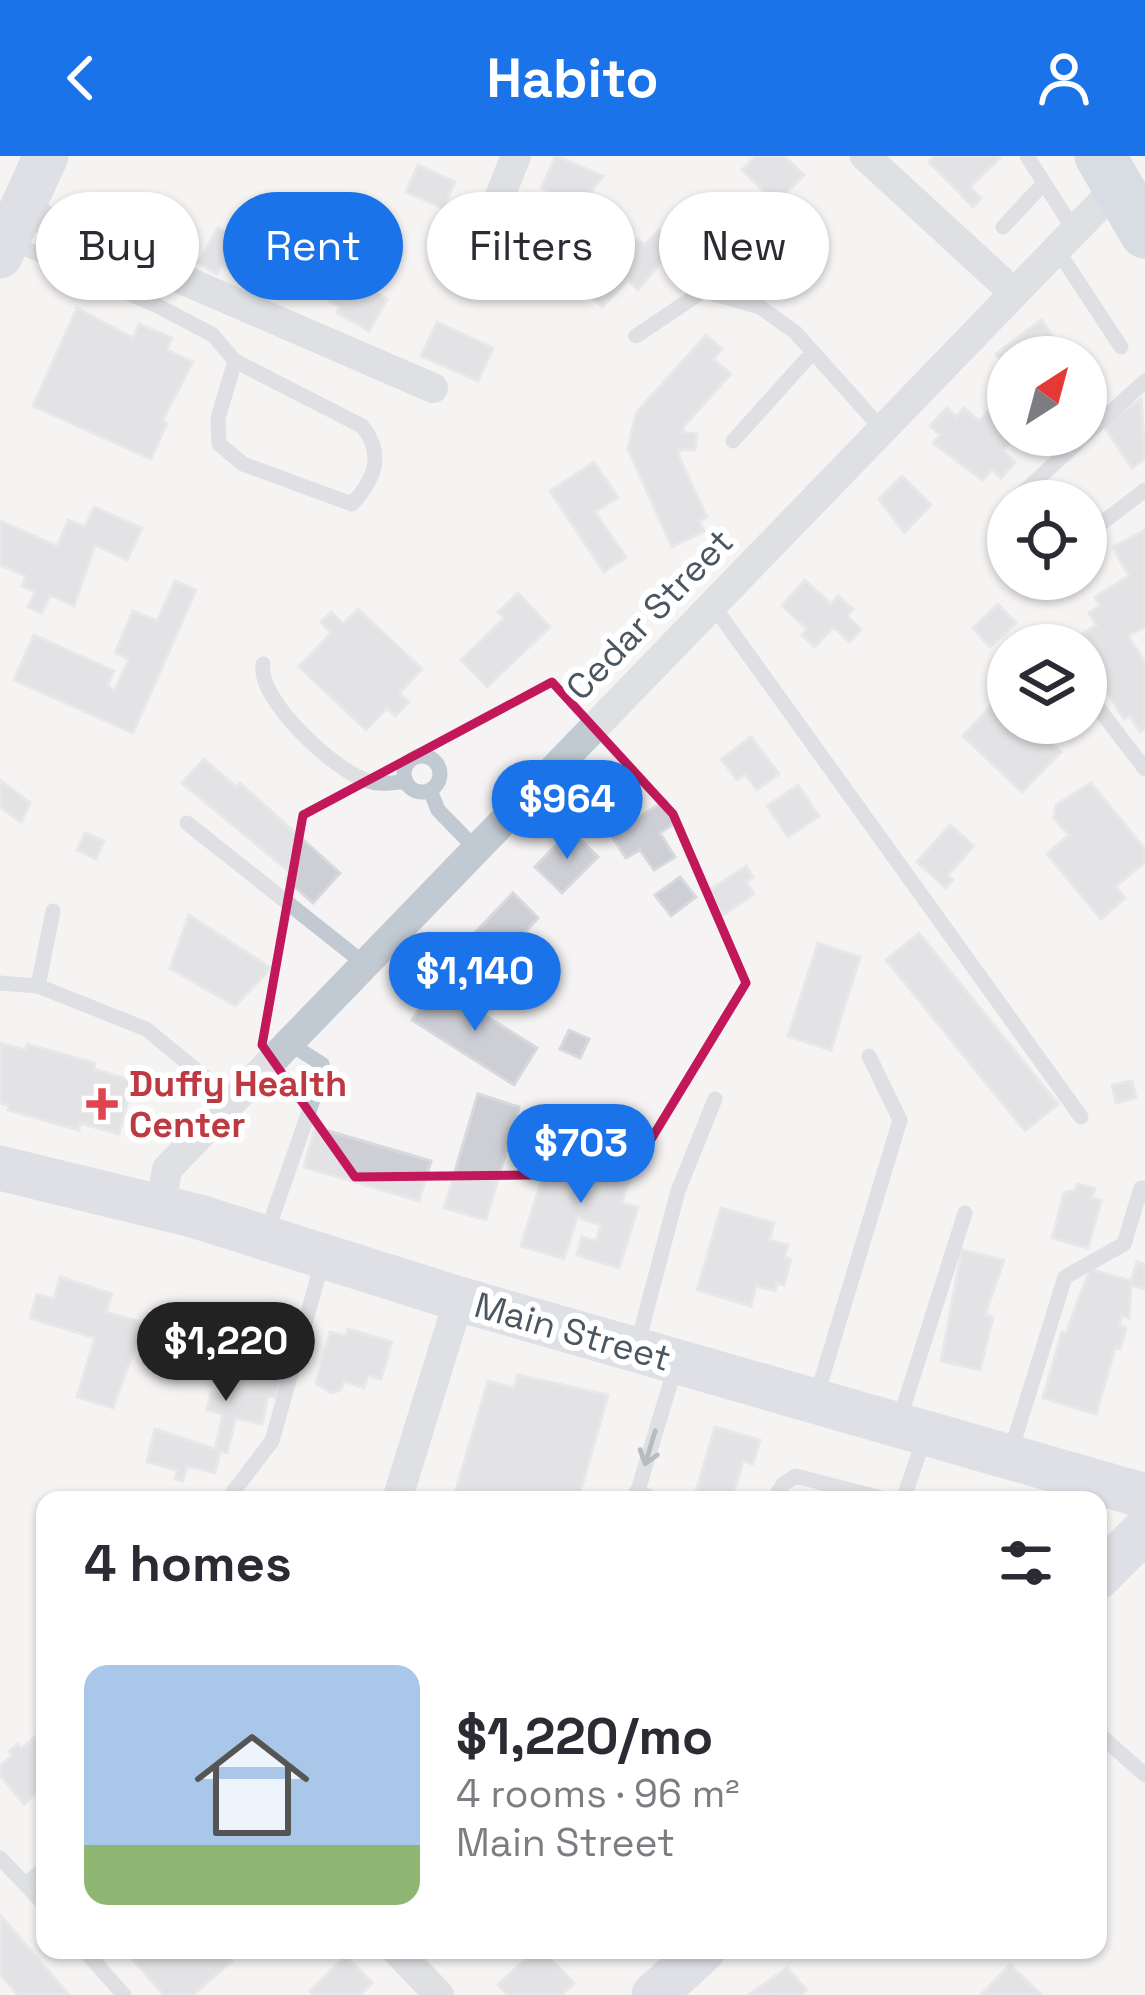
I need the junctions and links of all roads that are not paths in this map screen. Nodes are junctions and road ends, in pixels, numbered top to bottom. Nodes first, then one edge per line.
1 (46, 156) edge
2 (516, 156) edge
3 (1027, 156) edge
4 (878, 160) edge
5 (1110, 171) edge
6 (1044, 183) junction
7 (502, 192) edge
8 (1003, 227) dead end
9 (1145, 233) edge
10 (10, 236) edge
11 (1065, 239) junction
12 (1012, 291) junction
13 (636, 336) dead end
14 (1121, 347) dead end
15 (813, 352) junction
16 (236, 361) junction
17 (1145, 381) edge
18 (433, 388) dead end
19 (881, 428) junction
20 (733, 441) dead end
21 (1037, 480) edge
22 (1145, 490) edge
23 (1107, 519) edge
24 (712, 604) junction
25 (263, 664) dead end
26 (1107, 719) edge
27 (1145, 769) edge
28 (406, 781) junction
29 (430, 790) junction
30 (187, 823) dead end
31 (477, 850) junction
32 (53, 911) dead end
33 (366, 965) junction
34 (0, 983) edge
35 (38, 986) junction
36 (290, 1044) junction
37 (868, 1056) dead end
38 (716, 1099) dead end
39 (234, 1101) junction
40 (1081, 1117) dead end
41 (0, 1168) edge
42 (1141, 1188) dead end
43 (161, 1207) junction
44 (965, 1213) dead end
45 (265, 1238) junction
46 (324, 1256) junction
47 (458, 1299) junction
48 (660, 1369) junction
49 (815, 1400) junction
50 (912, 1429) junction
51 (1009, 1457) junction
52 (234, 1491) edge
53 (401, 1491) edge
54 (637, 1491) edge
55 (779, 1491) edge
56 (854, 1491) edge
57 (904, 1491) edge
58 (1145, 1496) edge
59 (1145, 1530) edge
60 (1107, 1568) edge
61 (1107, 1741) edge
62 (1145, 1775) edge
63 (0, 1858) edge
64 (36, 1876) edge
65 (26, 1884) junction
66 (36, 1895) edge
67 (92, 1959) edge
68 (404, 1959) edge
69 (693, 1959) edge
70 (124, 1995) edge
71 (438, 1995) edge
72 (654, 1995) edge

1 - 10 main road
2 - 7 street
3 - 6 lane
4 - 12 street
5 - 9 main road
5 - 11 street, Cedar Street
6 - 8 lane
6 - 11 lane
10 - 16 lane
10 - 18 street
11 - 12 street, Cedar Street
11 - 14 lane
12 - 19 street, Cedar Street
13 - 15 lane
15 - 19 lane
15 - 20 lane
16 - 16 lane
17 - 21 lane
19 - 24 street, Cedar Street
22 - 23 lane
24 - 31 street, Cedar Street
24 - 40 lane
25 - 28 lane
26 - 27 lane
28 - 29 lane
28 - 29 lane
29 - 31 lane
30 - 33 lane
31 - 33 street, Cedar Street
32 - 35 lane
33 - 36 street, Cedar Street
34 - 35 lane
35 - 39 lane
36 - 39 street, Cedar Street
36 - 45 lane
37 - 49 lane
38 - 48 lane
39 - 43 street, Cedar Street
41 - 43 main road, Main Street
42 - 51 lane
43 - 45 main road, Main Street
44 - 50 lane
45 - 46 main road, Main Street
46 - 47 main road, Main Street
46 - 52 lane
47 - 48 main road, Main Street
47 - 53 street
48 - 49 main road, Main Street
48 -> 54 lane
49 - 50 main road, Main Street
50 - 51 main road, Main Street
50 - 57 lane
51 - 58 main road, Main Street
55 - 56 lane
59 - 60 main road
61 - 62 lane
63 - 65 lane
64 - 65 lane
65 - 66 lane
67 - 70 lane
68 - 71 street
69 - 72 main road

